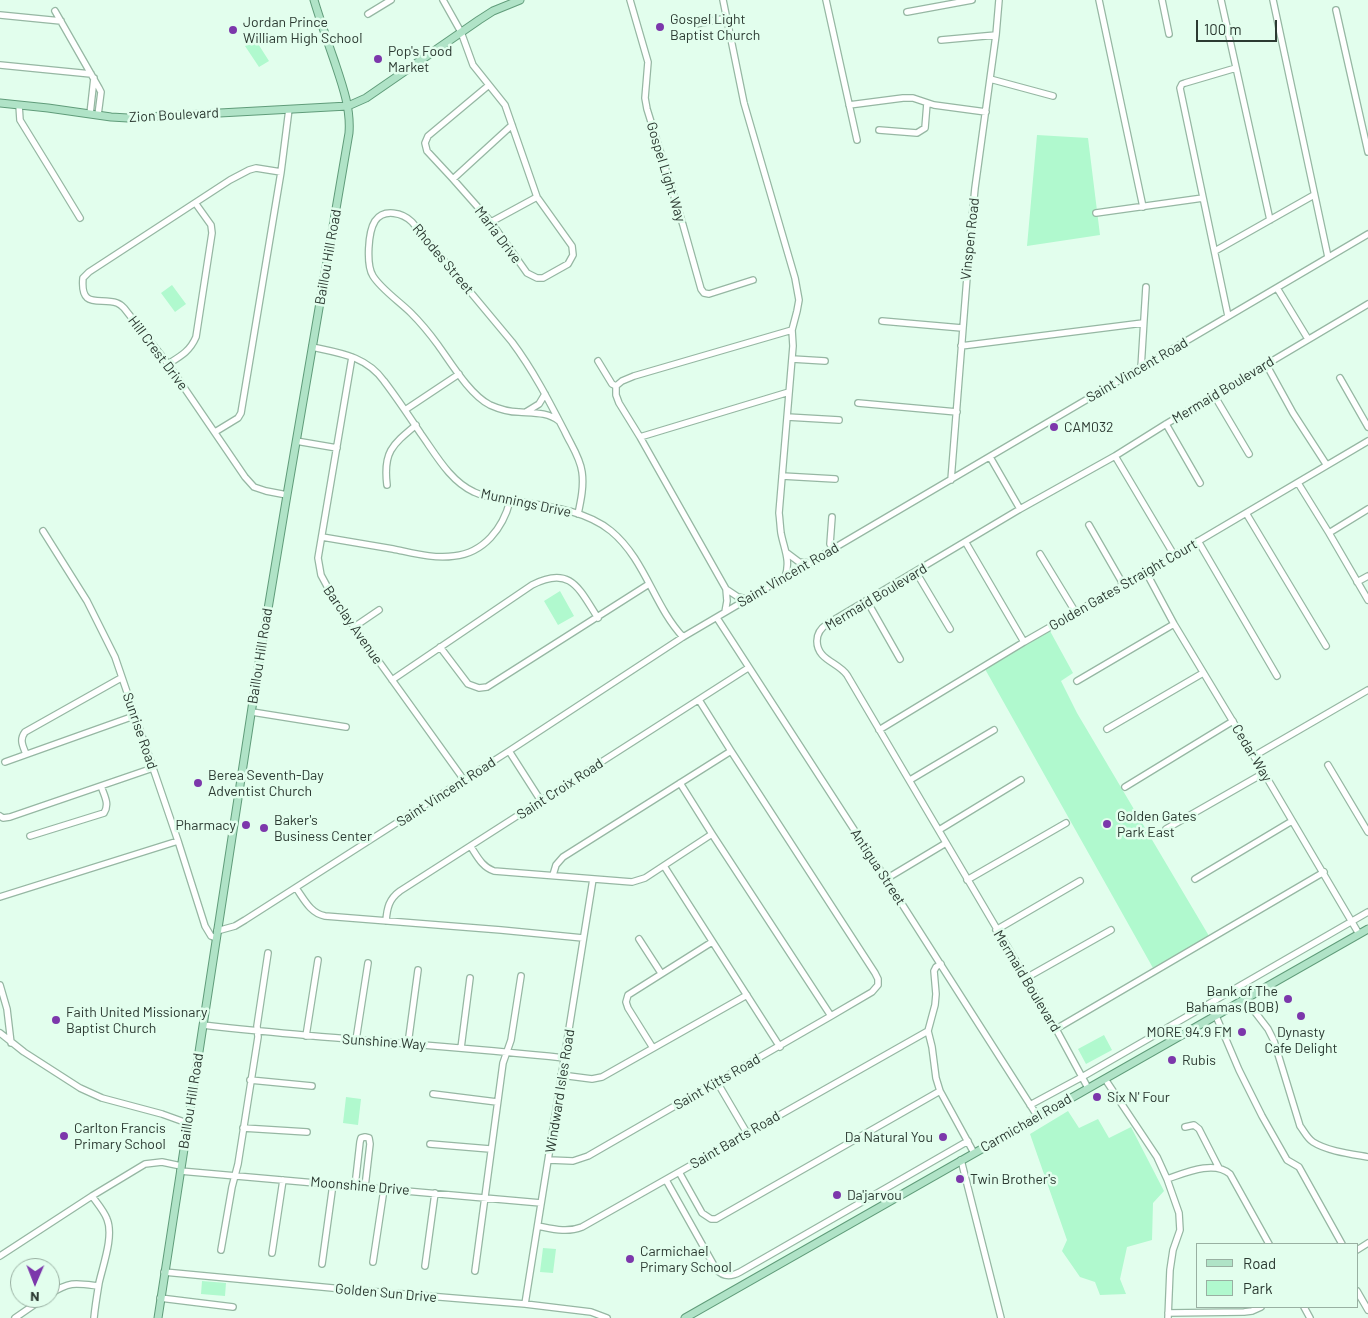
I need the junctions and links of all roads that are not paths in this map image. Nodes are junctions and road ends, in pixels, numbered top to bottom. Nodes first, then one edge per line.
1 (314, 0) edge
2 (391, 0) edge
3 (443, 0) edge
4 (520, 0) edge
5 (630, 0) edge
6 (723, 0) edge
7 (826, 0) edge
8 (972, 0) edge
9 (998, 0) edge
10 (1099, 0) edge
11 (1162, 0) edge
12 (1221, 0) edge
13 (1273, 0) edge
14 (936, 3) edge
15 (1336, 10) dead end
16 (55, 11) dead end
17 (907, 12) dead end
18 (368, 14) dead end
19 (0, 15) edge
20 (727, 18) junction
21 (61, 22) junction
22 (696, 24) dead end
23 (461, 32) junction
24 (996, 34) junction
25 (1169, 34) dead end
26 (941, 40) dead end
27 (0, 66) edge
28 (1236, 68) junction
29 (93, 76) junction
30 (990, 79) junction
31 (489, 85) junction
32 (1053, 96) dead end
33 (0, 103) edge
34 (927, 103) junction
35 (19, 105) junction
36 (850, 105) junction
37 (348, 106) junction
38 (289, 109) junction
39 (986, 112) junction
40 (90, 114) junction
41 (98, 115) junction
42 (512, 125) junction
43 (879, 130) dead end
44 (857, 140) dead end
45 (1368, 152) edge
46 (280, 172) junction
47 (453, 179) junction
48 (1314, 195) junction
49 (537, 197) junction
50 (1203, 198) junction
51 (196, 204) junction
52 (1143, 207) junction
53 (1096, 212) dead end
54 (80, 218) dead end
55 (1270, 220) junction
56 (491, 222) junction
57 (1368, 234) edge
58 (1214, 251) junction
59 (1328, 257) junction
60 (753, 280) dead end
61 (1146, 287) dead end
62 (1277, 288) junction
63 (1368, 304) edge
64 (1228, 316) junction
65 (882, 321) dead end
66 (1143, 323) junction
67 (962, 328) junction
68 (792, 330) junction
69 (1308, 339) junction
70 (961, 346) junction
71 (312, 347) junction
72 (352, 357) junction
73 (792, 359) junction
74 (598, 361) dead end
75 (825, 361) dead end
76 (168, 364) junction
77 (1266, 364) junction
78 (1141, 368) junction
79 (459, 374) junction
80 (1340, 378) dead end
81 (616, 386) junction
82 (788, 392) junction
83 (545, 394) junction
84 (1214, 395) junction
85 (858, 403) dead end
86 (405, 410) junction
87 (526, 412) junction
88 (957, 412) junction
89 (786, 416) junction
90 (839, 420) dead end
91 (559, 421) junction
92 (1166, 424) junction
93 (416, 425) junction
94 (1368, 427) edge
95 (215, 432) junction
96 (640, 437) junction
97 (1368, 440) edge
98 (296, 441) junction
99 (337, 448) junction
100 (1249, 454) dead end
101 (1115, 456) junction
102 (990, 457) junction
103 (1326, 464) junction
104 (782, 476) junction
105 (835, 479) dead end
106 (951, 480) junction
107 (1200, 483) dead end
108 (1298, 483) junction
109 (386, 485) dead end
110 (287, 495) junction
111 (510, 501) junction
112 (1020, 509) junction
113 (1368, 509) edge
114 (1246, 513) junction
115 (578, 514) junction
116 (832, 517) dead end
117 (1089, 525) dead end
118 (43, 531) dead end
119 (1329, 532) junction
120 (322, 537) junction
121 (1198, 541) junction
122 (966, 543) junction
123 (833, 549) junction
124 (787, 553) junction
125 (1040, 554) dead end
126 (1174, 555) junction
127 (809, 563) junction
128 (916, 572) junction
129 (1146, 572) junction
130 (1368, 576) edge
131 (785, 577) junction
132 (1357, 582) junction
133 (649, 584) junction
134 (1123, 584) junction
135 (726, 589) junction
136 (747, 599) junction
137 (1368, 600) edge
138 (867, 601) junction
139 (379, 610) dead end
140 (725, 612) junction
141 (1076, 612) junction
142 (598, 618) junction
143 (717, 618) junction
144 (1174, 624) junction
145 (354, 627) junction
146 (950, 629) dead end
147 (683, 637) junction
148 (1024, 642) junction
149 (1326, 646) dead end
150 (440, 647) junction
151 (900, 659) dead end
152 (748, 668) junction
153 (1203, 673) junction
154 (1277, 676) dead end
155 (122, 678) junction
156 (392, 680) junction
157 (1077, 681) dead end
158 (1368, 690) edge
159 (699, 700) junction
160 (252, 712) junction
161 (134, 716) junction
162 (1233, 721) junction
163 (346, 727) dead end
164 (1107, 729) dead end
165 (879, 730) junction
166 (994, 730) dead end
167 (731, 751) junction
168 (509, 752) junction
169 (26, 754) junction
170 (1254, 756) junction
171 (5, 762) dead end
172 (1328, 765) dead end
173 (153, 768) junction
174 (1264, 773) junction
175 (464, 780) junction
176 (910, 780) junction
177 (1021, 780) dead end
178 (680, 783) junction
179 (101, 786) junction
180 (1125, 787) dead end
181 (541, 801) junction
182 (0, 816) edge
183 (1292, 821) junction
184 (1066, 823) dead end
185 (1166, 829) dead end
186 (939, 830) junction
187 (1368, 832) edge
188 (712, 834) junction
189 (30, 836) dead end
190 (178, 841) junction
191 (946, 843) junction
192 (471, 847) junction
193 (664, 866) junction
194 (1324, 872) junction
195 (553, 876) junction
196 (593, 879) junction
197 (886, 879) junction
198 (1195, 879) dead end
199 (967, 880) junction
200 (1080, 881) dead end
201 (296, 888) junction
202 (0, 897) edge
203 (1368, 912) edge
204 (386, 921) junction
205 (1352, 922) junction
206 (1368, 929) edge
207 (996, 930) junction
208 (1111, 930) dead end
209 (1359, 934) junction
210 (217, 935) junction
211 (583, 938) junction
212 (639, 939) dead end
213 (712, 942) junction
214 (268, 953) dead end
215 (318, 960) dead end
216 (368, 963) dead end
217 (940, 964) junction
218 (418, 970) dead end
219 (661, 973) junction
220 (521, 976) dead end
221 (470, 978) dead end
222 (1026, 978) junction
223 (0, 985) edge
224 (747, 995) junction
225 (1245, 999) junction
226 (831, 1016) junction
227 (1216, 1016) junction
228 (203, 1025) junction
229 (1056, 1029) junction
230 (258, 1031) junction
231 (928, 1031) junction
232 (0, 1033) edge
233 (306, 1036) junction
234 (356, 1040) junction
235 (11, 1043) junction
236 (408, 1044) junction
237 (780, 1047) junction
238 (461, 1048) junction
239 (653, 1048) junction
240 (507, 1052) junction
241 (564, 1058) junction
242 (562, 1075) junction
243 (1082, 1077) junction
244 (1106, 1079) junction
245 (250, 1080) junction
246 (717, 1082) junction
247 (312, 1086) dead end
248 (1088, 1088) junction
249 (940, 1091) junction
250 (433, 1094) dead end
251 (497, 1102) junction
252 (1030, 1105) junction
253 (1038, 1117) junction
254 (188, 1123) junction
255 (1186, 1127) dead end
256 (243, 1128) junction
257 (307, 1132) dead end
258 (747, 1133) junction
259 (968, 1141) junction
260 (430, 1144) dead end
261 (490, 1148) junction
262 (974, 1153) junction
263 (1368, 1157) edge
264 (549, 1160) junction
265 (961, 1160) junction
266 (180, 1168) junction
267 (1219, 1168) junction
268 (679, 1172) junction
269 (235, 1176) junction
270 (1167, 1179) junction
271 (284, 1180) junction
272 (666, 1180) junction
273 (333, 1184) junction
274 (355, 1186) junction
275 (365, 1187) junction
276 (384, 1189) junction
277 (435, 1193) junction
278 (92, 1196) junction
279 (485, 1197) junction
280 (541, 1203) junction
281 (538, 1226) junction
282 (1268, 1243) edge
283 (1341, 1243) edge
284 (221, 1250) dead end
285 (272, 1253) dead end
286 (0, 1256) edge
287 (373, 1262) dead end
288 (322, 1264) dead end
289 (425, 1266) dead end
290 (475, 1271) dead end
291 (164, 1272) junction
292 (740, 1272) junction
293 (746, 1284) junction
294 (98, 1286) junction
295 (60, 1288) edge
296 (1358, 1293) edge
297 (160, 1298) junction
298 (525, 1304) junction
299 (233, 1307) dead end
300 (29, 1308) edge
301 (1259, 1308) edge
302 (1368, 1310) edge
303 (1168, 1315) edge
304 (14, 1318) edge
305 (94, 1318) edge
306 (158, 1318) edge
307 (607, 1318) edge
308 (685, 1318) edge
309 (1001, 1318) edge

1 - 37 main road, Baillou Hill Road
2 - 18 street
3 - 23 street, Maria Drive
4 - 23 main road
5 - 60 street, Gospel Light Way
6 - 20 street
7 - 36 street
8 - 14 street
9 - 24 street, Vinspen Road
10 - 52 street
11 - 25 street
12 - 28 street
13 - 48 street
14 - 17 street
15 - 45 street
16 - 21 street
19 - 21 street
20 - 22 street
20 - 68 street
21 - 29 street
23 - 31 street, Maria Drive
23 - 37 main road
24 - 26 street
24 - 30 street, Vinspen Road
27 - 29 street
28 - 50 street
28 - 55 street
29 - 40 street
29 - 41 street
30 - 32 street
30 - 39 street, Vinspen Road
31 - 42 street, Maria Drive
31 - 47 street, Maria Drive
33 - 35 main road, Zion Boulevard
34 - 36 street
34 - 39 street
34 - 43 street
35 - 40 main road, Zion Boulevard
35 - 54 street
36 - 44 street
37 - 38 main road, Zion Boulevard
37 - 71 main road, Baillou Hill Road
38 - 41 main road, Zion Boulevard
38 - 46 street
39 - 67 street, Vinspen Road
40 - 41 main road, Zion Boulevard
42 - 47 street
42 - 49 street, Maria Drive
46 - 51 street, Hill Crest Drive
46 - 95 street
47 - 56 street, Maria Drive
48 - 55 street
48 - 59 street
49 - 56 street
49 - 56 street, Maria Drive
50 - 52 street
50 - 58 street
51 - 76 street
51 - 76 street, Hill Crest Drive
52 - 53 street
55 - 58 street
57 - 59 street, Saint Vincent Road
58 - 64 street
59 - 62 street, Saint Vincent Road
61 - 66 street
62 - 64 street, Saint Vincent Road
62 - 69 street
63 - 69 street, Mermaid Boulevard
64 - 78 street, Saint Vincent Road
65 - 67 street
66 - 70 street
66 - 78 street
67 - 70 street, Vinspen Road
68 - 73 street
68 - 81 street
69 - 77 street, Mermaid Boulevard
70 - 88 street, Vinspen Road
71 - 72 street, Munnings Drive
71 - 98 main road, Baillou Hill Road
72 - 86 street, Munnings Drive
72 - 99 street, Barclay Avenue
73 - 75 street
73 - 82 street
74 - 81 street
76 - 95 street, Hill Crest Drive
77 - 84 street, Mermaid Boulevard
77 - 103 street
78 - 102 street, Saint Vincent Road
79 - 83 street, Rhodes Street
79 - 86 street
79 - 87 street, Rhodes Street
80 - 94 street
81 - 96 street
82 - 89 street
82 - 96 street
83 - 87 street
83 - 91 street, Rhodes Street
84 - 92 street, Mermaid Boulevard
84 - 100 street
85 - 88 street
86 - 93 street, Munnings Drive
87 - 91 street, Rhodes Street
88 - 106 street, Vinspen Road
89 - 90 street
89 - 104 street
91 - 115 street, Rhodes Street
92 - 101 street, Mermaid Boulevard
92 - 107 street
93 - 109 street
93 - 111 street, Munnings Drive
95 - 110 street, Hill Crest Drive
96 - 135 street
97 - 103 street, Golden Gates Straight Court
98 - 99 street
98 - 110 main road, Baillou Hill Road
99 - 120 street, Barclay Avenue
101 - 112 street, Mermaid Boulevard
101 - 126 street
102 - 106 street, Saint Vincent Road
102 - 112 street
103 - 108 street, Golden Gates Straight Court
104 - 105 street
104 - 124 street
106 - 123 street, Saint Vincent Road
108 - 114 street, Golden Gates Straight Court
108 - 119 street
110 - 160 main road, Baillou Hill Road
111 - 115 street, Munnings Drive
111 - 120 street
112 - 122 street, Mermaid Boulevard
113 - 119 street
114 - 121 street, Golden Gates Straight Court
114 - 149 street
115 - 133 street, Munnings Drive
116 - 123 street
117 - 134 street
118 - 155 street, Sunrise Road
119 - 132 street
120 - 145 street, Barclay Avenue
121 - 126 street, Golden Gates Straight Court
121 - 154 street
122 - 128 street, Mermaid Boulevard
122 - 148 street
123 - 127 street, Saint Vincent Road
124 - 127 street
124 - 131 street
125 - 141 street
126 - 129 street, Golden Gates Straight Court
127 - 131 street, Saint Vincent Road
128 - 138 street, Mermaid Boulevard
128 - 146 street
129 - 134 street, Golden Gates Straight Court
129 - 144 street, Cedar Way
130 - 132 street
131 - 136 street, Saint Vincent Road
132 - 137 street
133 - 142 street
133 - 147 street, Munnings Drive
134 - 141 street, Golden Gates Straight Court
135 - 136 street
135 - 140 street
136 - 140 street, Saint Vincent Road
138 - 151 street
138 - 165 street, Mermaid Boulevard
139 - 145 street
140 - 143 street, Saint Vincent Road
141 - 148 street, Golden Gates Straight Court
142 - 150 street
142 - 150 street
143 - 147 street, Saint Vincent Road
143 - 152 street, Antigua Street
144 - 153 street, Cedar Way
144 - 157 street
145 - 156 street, Barclay Avenue
147 - 168 street, Saint Vincent Road
148 - 165 street, Golden Gates Straight Court
150 - 156 street
152 - 159 street, Saint Croix Road
152 - 197 street, Antigua Street
153 - 162 street, Cedar Way
153 - 164 street
155 - 161 street, Sunrise Road
155 - 169 street
156 - 175 street, Barclay Avenue
158 - 170 street
159 - 167 street
159 - 181 street, Saint Croix Road
160 - 163 street
160 - 210 main road, Baillou Hill Road
161 - 169 street
161 - 173 street, Sunrise Road
162 - 170 street, Cedar Way
162 - 180 street
165 - 176 street, Mermaid Boulevard
166 - 176 street
167 - 178 street
167 - 226 street, Saint Kitts Road
168 - 175 street, Saint Vincent Road
168 - 181 street
169 - 171 street
170 - 174 street, Cedar Way
172 - 187 street
173 - 179 street
173 - 190 street, Sunrise Road
174 - 183 street, Cedar Way
174 - 185 street
175 - 201 street, Saint Vincent Road
176 - 186 street, Mermaid Boulevard
177 - 186 street
178 - 188 street
178 - 195 street
179 - 182 street
179 - 189 street
181 - 192 street, Saint Croix Road
183 - 194 street, Cedar Way
183 - 198 street
184 - 199 street
186 - 191 street, Mermaid Boulevard
188 - 193 street
188 - 226 street
190 - 202 street
190 - 210 street, Sunrise Road
191 - 197 street
191 - 199 street, Mermaid Boulevard
192 - 195 street
192 - 204 street, Saint Croix Road
193 - 196 street
193 - 213 street
194 - 205 street, Cedar Way
194 - 229 street
195 - 196 street
196 - 211 street, Windward Isles Road
197 - 217 street, Antigua Street
199 - 207 street, Mermaid Boulevard
200 - 207 street
201 - 204 street
201 - 210 street, Saint Vincent Road
203 - 205 street
204 - 211 street
205 - 209 street, Cedar Way
205 - 243 street
206 - 209 main road, Carmichael Road
207 - 222 street, Mermaid Boulevard
208 - 222 street
209 - 225 main road, Carmichael Road
210 - 228 main road, Baillou Hill Road
211 - 241 street, Windward Isles Road
212 - 219 street
213 - 219 street
213 - 224 street
214 - 230 street
215 - 233 street
216 - 234 street
217 - 231 street
217 - 252 street, Antigua Street
218 - 236 street
219 - 239 street
220 - 240 street
221 - 238 street
222 - 229 street, Mermaid Boulevard
223 - 235 street
224 - 237 street
224 - 239 street
225 - 227 main road, Carmichael Road
225 - 263 street
226 - 237 street, Saint Kitts Road
227 - 244 main road, Carmichael Road
227 - 283 street
228 - 230 street, Sunshine Way
228 - 254 main road, Baillou Hill Road
229 - 243 street, Mermaid Boulevard
230 - 233 street, Sunshine Way
230 - 245 street
231 - 249 street
231 - 258 street, Saint Barts Road
232 - 235 street
233 - 234 street, Sunshine Way
234 - 236 street, Sunshine Way
235 - 254 street
236 - 238 street, Sunshine Way
237 - 246 street, Saint Kitts Road
238 - 240 street, Sunshine Way
239 - 242 street
240 - 241 street, Sunshine Way
240 - 251 street
241 - 242 street, Windward Isles Road
242 - 264 street, Windward Isles Road
243 - 248 street, Mermaid Boulevard
243 - 252 street
244 - 248 main road, Carmichael Road
244 - 270 street
245 - 247 street
245 - 256 street
246 - 258 street
246 - 264 street, Saint Kitts Road
248 - 253 main road, Carmichael Road
249 - 259 street
249 - 268 street
250 - 251 street
251 - 261 street
252 - 253 street, Antigua Street
253 - 262 main road, Carmichael Road
254 - 266 main road, Baillou Hill Road
255 - 267 street
256 - 257 street
256 - 269 street
258 - 268 street, Saint Barts Road
259 - 262 street
259 - 292 street
260 - 261 street
261 - 279 street
262 - 265 main road, Carmichael Road
264 - 280 street, Windward Isles Road
265 - 293 main road, Carmichael Road
265 - 309 street
266 - 269 street, Moonshine Drive
266 - 278 street, Moonshine Drive
266 - 291 main road, Baillou Hill Road
267 - 270 street
267 - 282 street
268 - 272 street, Saint Barts Road
269 - 271 street, Moonshine Drive
269 - 284 street
270 - 303 street
271 - 273 street, Moonshine Drive
271 - 285 street
272 - 281 street, Saint Barts Road
272 - 292 street
273 - 274 street, Moonshine Drive
273 - 288 street
274 - 275 street, Moonshine Drive
274 - 275 street
275 - 276 street, Moonshine Drive
276 - 277 street, Moonshine Drive
276 - 287 street
277 - 279 street, Moonshine Drive
277 - 289 street
278 - 286 street, Moonshine Drive
278 - 294 street
279 - 280 street, Moonshine Drive
279 - 290 street
280 - 281 street, Windward Isles Road
281 - 298 street, Windward Isles Road
291 - 297 main road, Baillou Hill Road
291 - 298 street, Golden Sun Drive
292 - 293 street
293 - 308 main road, Carmichael Road
294 - 295 street
294 - 305 street
296 - 302 street
297 - 299 street
297 - 306 main road, Baillou Hill Road
298 - 307 street, Golden Sun Drive
300 - 304 street
301 - 303 street

